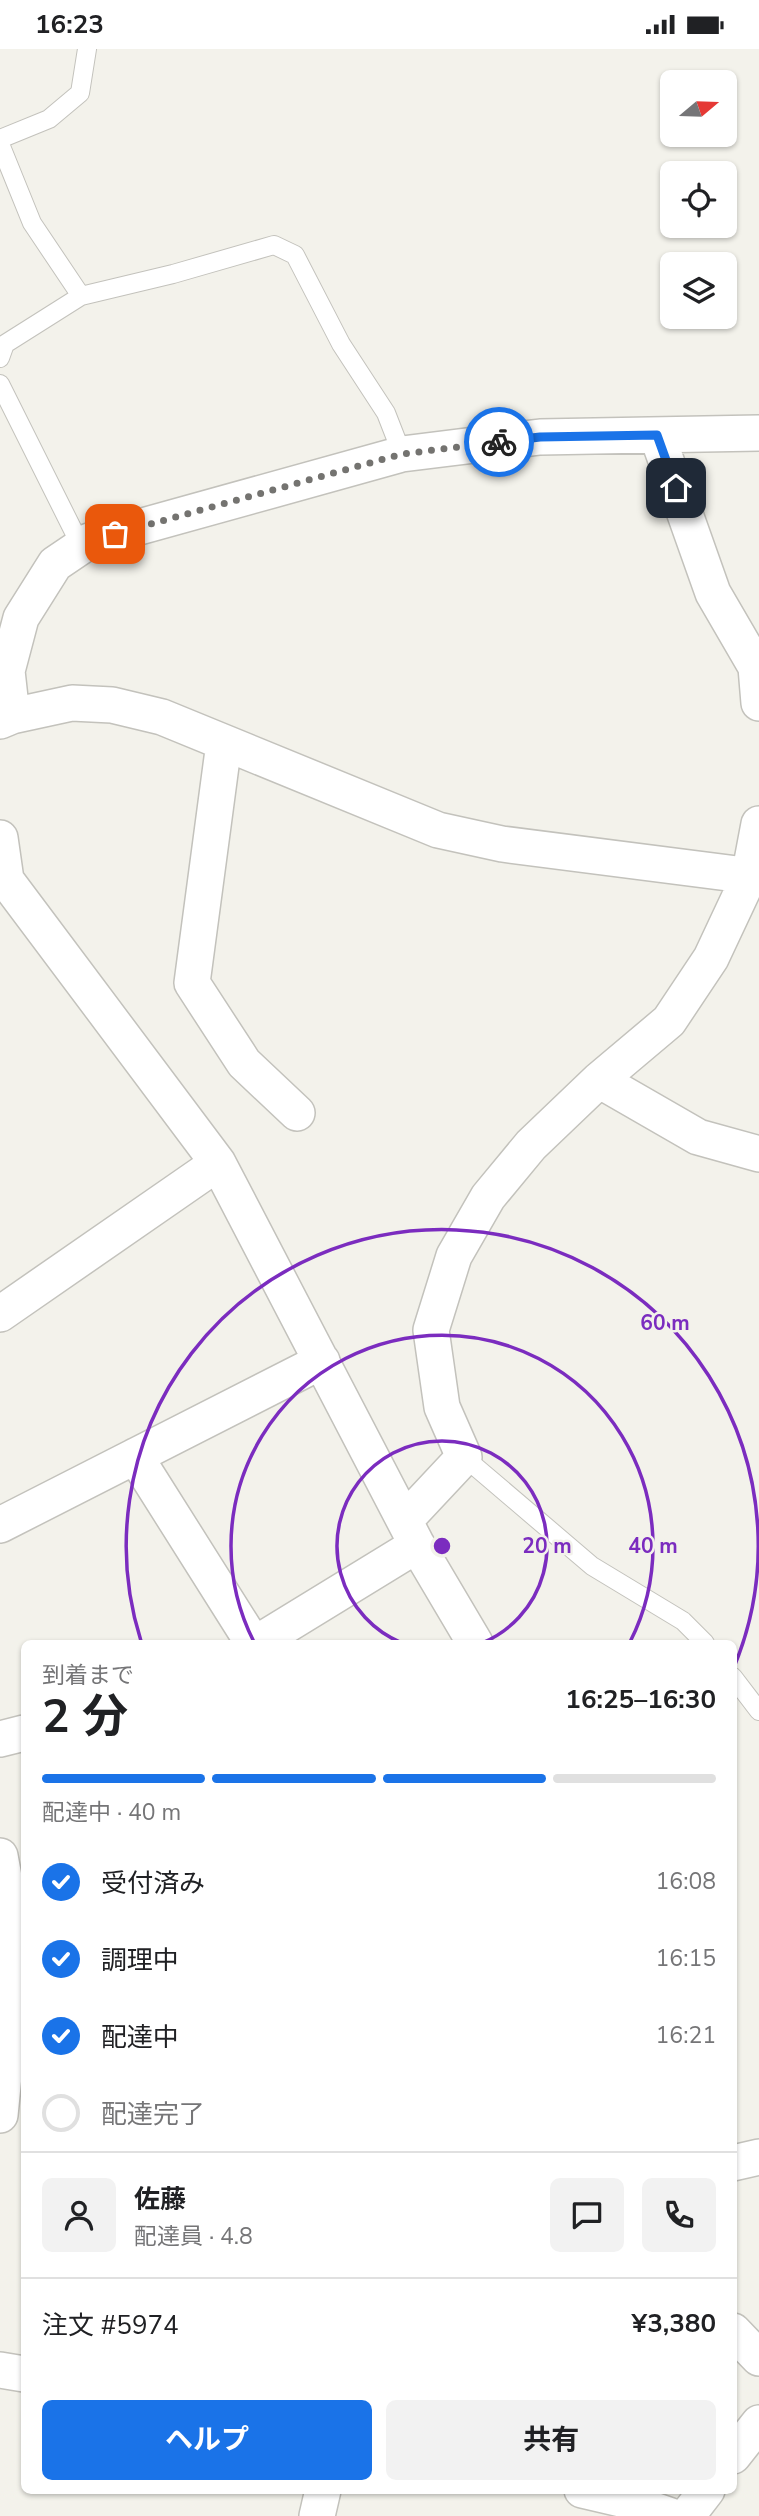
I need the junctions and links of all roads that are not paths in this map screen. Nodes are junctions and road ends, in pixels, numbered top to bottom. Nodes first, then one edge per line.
1 (87, 49) edge
2 (0, 139) edge
3 (0, 144) edge
4 (81, 296) junction
5 (0, 358) edge
6 (0, 384) edge
7 (759, 433) edge
8 (657, 435) junction
9 (402, 454) junction
10 (81, 547) junction
11 (758, 666) edge
12 (759, 702) edge
13 (6, 718) edge
14 (225, 743) junction
15 (759, 824) edge
16 (0, 838) edge
17 (754, 877) edge
18 (599, 1080) junction
19 (297, 1113) dead end
20 (759, 1154) edge
21 (218, 1163) junction
22 (0, 1314) edge
23 (322, 1361) junction
24 (135, 1456) junction
25 (464, 1457) junction
26 (0, 1525) edge
27 (411, 1532) junction
28 (253, 1640) edge
29 (259, 1640) edge
30 (473, 1640) edge
31 (702, 1640) edge
32 (737, 1682) edge
33 (759, 1711) edge
34 (21, 1734) edge
35 (0, 1739) edge
36 (0, 1856) edge
37 (16, 1898) edge
38 (0, 2115) edge
39 (759, 2157) edge
40 (737, 2162) edge
41 (737, 2335) edge
42 (759, 2358) edge
43 (0, 2370) edge
44 (21, 2374) edge
45 (759, 2423) edge
46 (737, 2451) edge
47 (322, 2494) edge
48 (596, 2494) edge
49 (704, 2494) edge
50 (625, 2502) edge
51 (317, 2516) edge
52 (671, 2516) edge
53 (687, 2516) edge

1 - 2 lane
3 - 4 lane
4 - 5 lane
4 - 9 lane
6 - 10 lane
7 - 8 street
8 - 9 street
8 - 11 street
9 - 10 street
10 - 13 street
11 - 12 street
13 - 14 street
14 - 17 street
14 - 19 street
15 - 17 street
16 - 21 street
17 - 18 street
18 - 20 street
18 - 25 street
21 - 22 street
21 - 23 street
23 - 24 street
23 - 27 street
24 - 26 street
24 - 28 street
25 - 27 street
25 - 31 lane
27 - 29 street
27 - 30 street
32 - 33 lane
34 - 35 street
36 - 37 street
37 - 38 street
39 - 40 street
41 - 42 street
43 - 44 street
45 - 46 street
47 - 51 street
48 - 50 street
49 - 53 street
50 - 52 street

